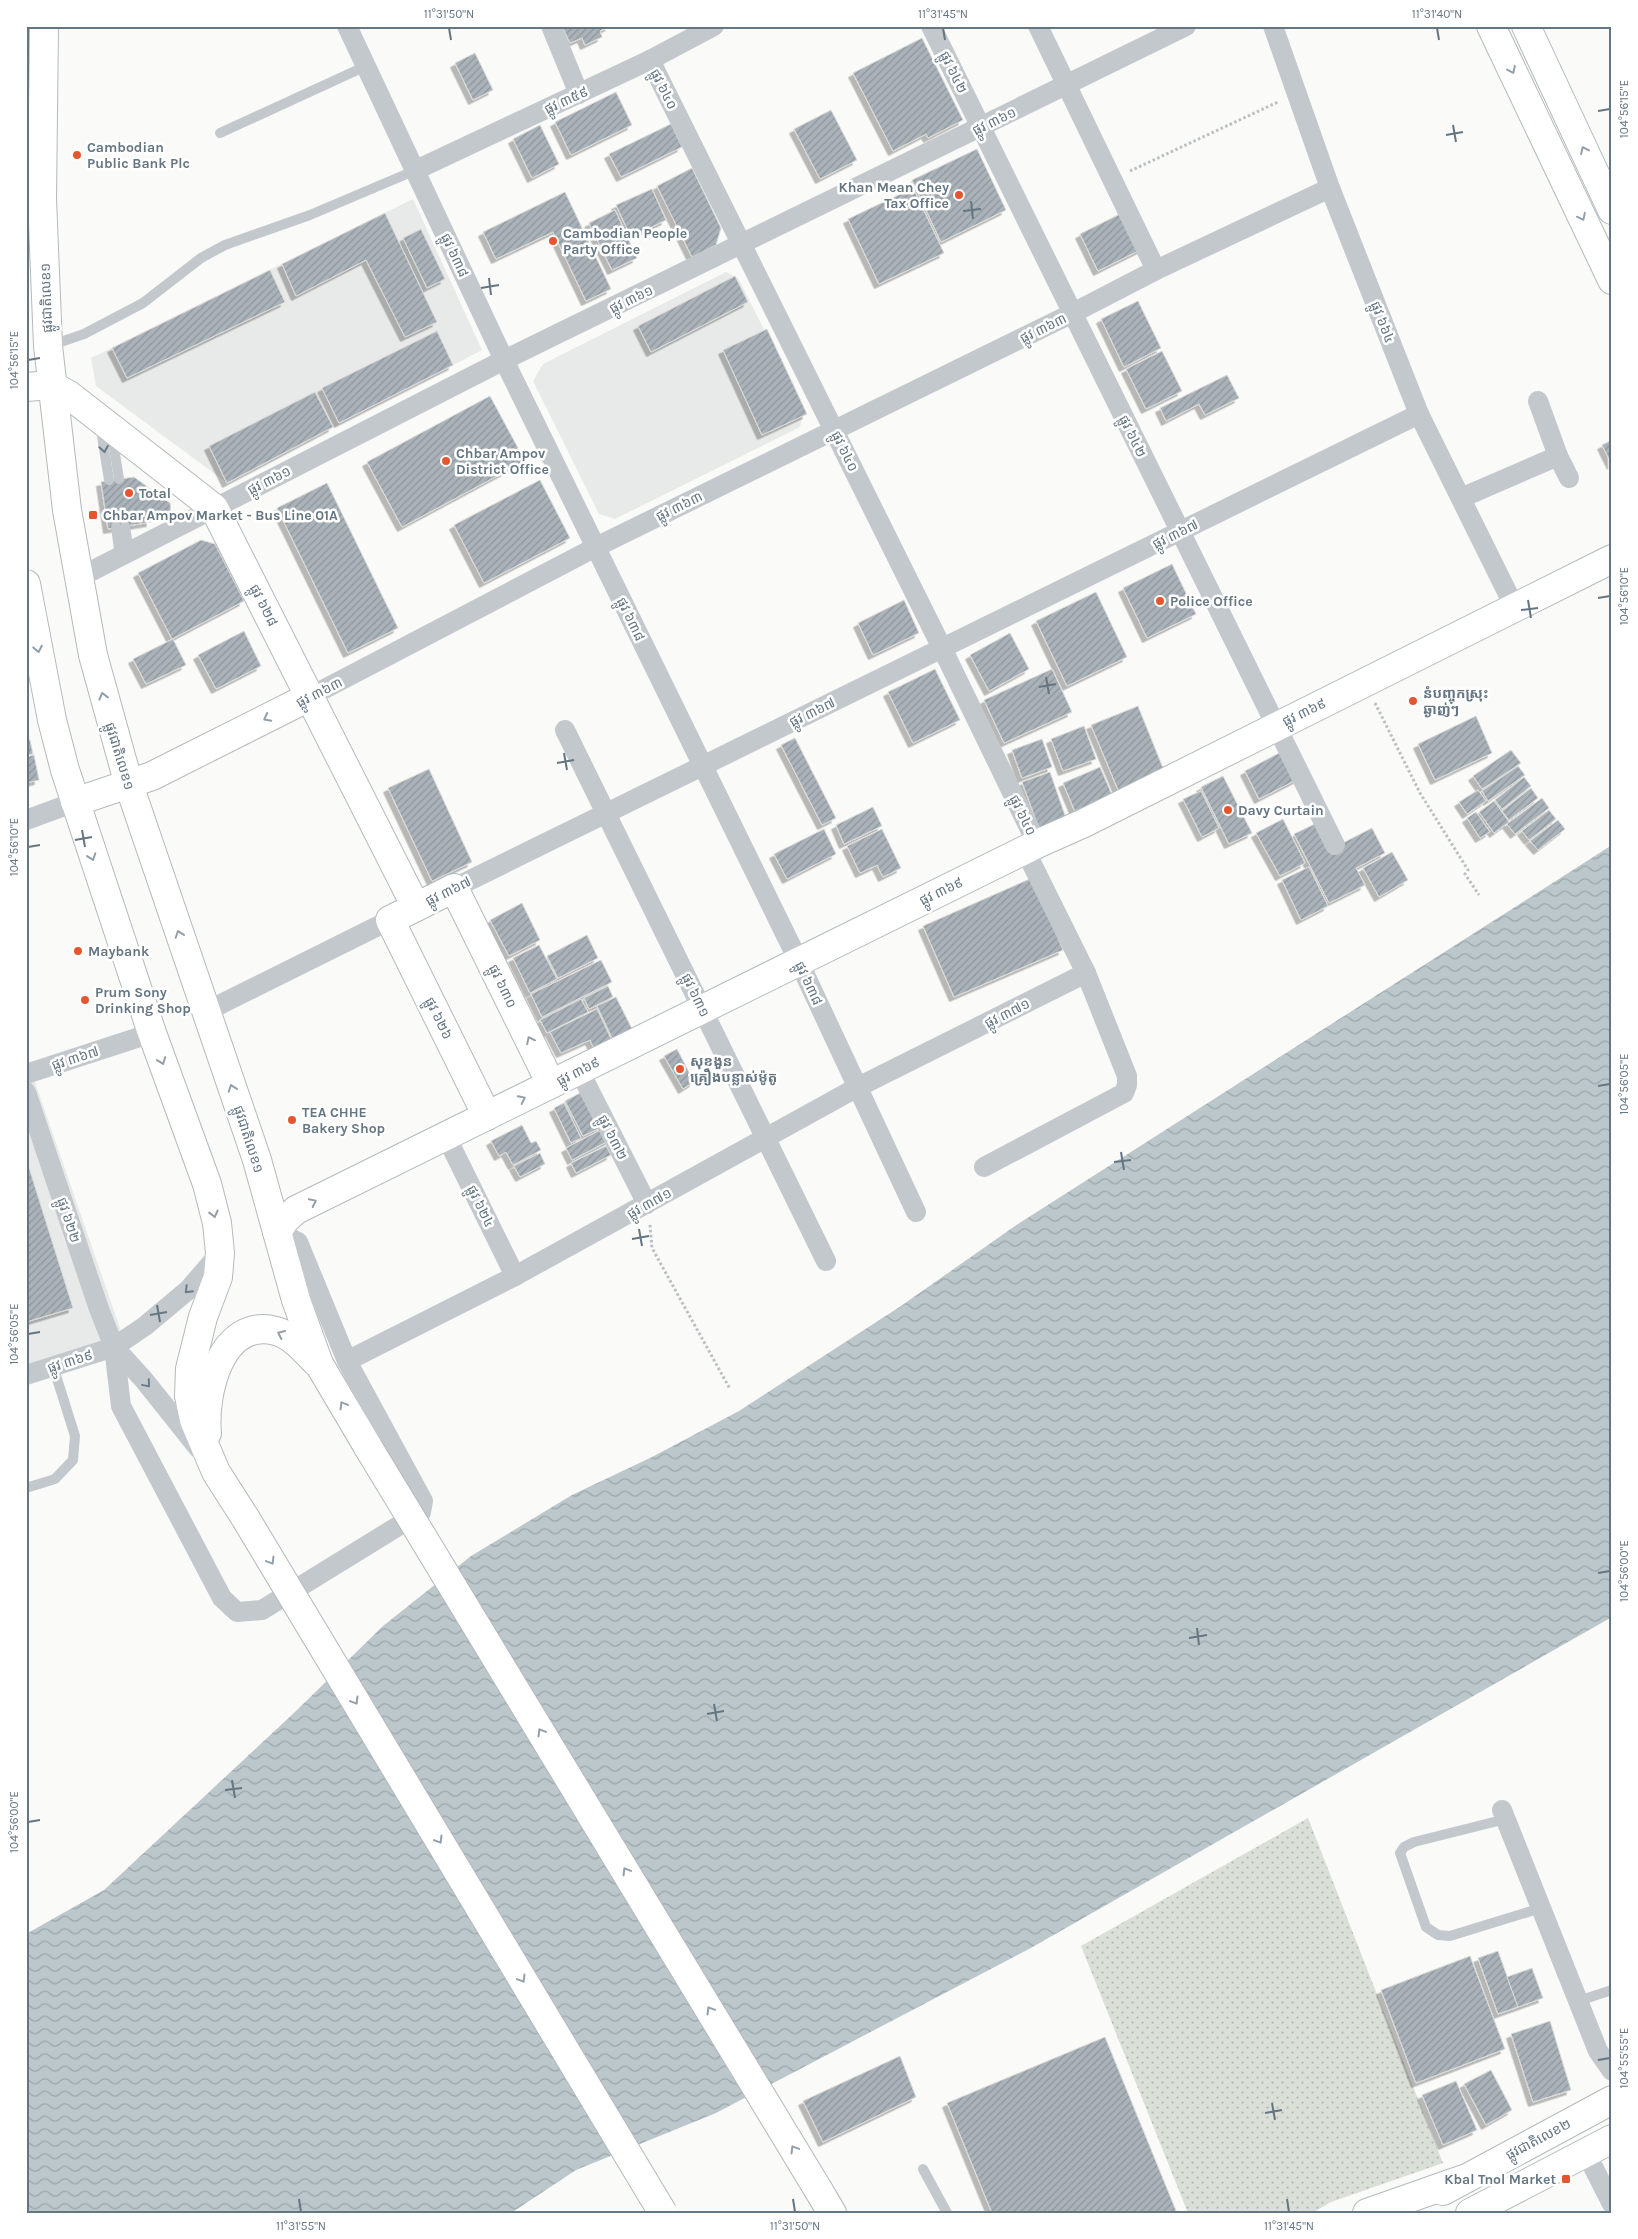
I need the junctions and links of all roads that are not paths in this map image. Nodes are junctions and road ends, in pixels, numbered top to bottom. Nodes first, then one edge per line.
1 (44, 26) edge
2 (347, 26) edge
3 (551, 26) edge
4 (714, 26) edge
5 (931, 26) edge
6 (1038, 26) edge
7 (1186, 26) edge
8 (1273, 26) edge
9 (1491, 26) edge
10 (1526, 26) edge
11 (650, 60) junction
12 (366, 66) junction
13 (1068, 85) junction
14 (579, 94) junction
15 (981, 127) junction
16 (220, 133) dead end
17 (416, 170) junction
18 (1330, 188) junction
19 (1612, 210) edge
20 (742, 245) junction
21 (1156, 270) junction
22 (1612, 280) edge
23 (1073, 313) junction
24 (48, 346) junction
25 (504, 360) junction
26 (39, 386) edge
27 (1538, 401) dead end
28 (1419, 414) junction
29 (105, 423) junction
30 (834, 429) junction
31 (1558, 456) junction
32 (1569, 478) dead end
33 (1461, 498) junction
34 (214, 508) junction
35 (120, 527) dead end
36 (1180, 532) junction
37 (596, 548) junction
38 (124, 554) junction
39 (1612, 559) edge
40 (78, 578) junction
41 (26, 584) edge
42 (1515, 608) junction
43 (28, 612) edge
44 (942, 648) junction
45 (311, 696) junction
46 (1276, 726) junction
47 (565, 730) dead end
48 (703, 766) junction
49 (129, 785) junction
50 (75, 802) junction
51 (607, 812) junction
52 (26, 820) edge
53 (1335, 845) dead end
54 (1031, 847) junction
55 (454, 888) junction
56 (416, 906) junction
57 (390, 920) junction
58 (799, 962) junction
59 (1086, 973) junction
60 (702, 1009) junction
61 (205, 1012) junction
62 (152, 1033) junction
63 (579, 1070) junction
64 (26, 1074) edge
65 (551, 1084) junction
66 (856, 1088) junction
67 (26, 1092) edge
68 (487, 1116) junction
69 (446, 1136) junction
70 (766, 1138) junction
71 (984, 1167) dead end
72 (647, 1204) junction
73 (916, 1212) dead end
74 (277, 1232) junction
75 (220, 1253) junction
76 (826, 1260) dead end
77 (515, 1276) junction
78 (114, 1347) junction
79 (346, 1361) junction
80 (319, 1364) junction
81 (53, 1366) junction
82 (26, 1375) edge
83 (216, 1472) junction
84 (26, 1488) edge
85 (1504, 1814) joint
86 (1541, 1908) junction
87 (1612, 1990) edge
88 (1578, 2001) junction
89 (1612, 2071) edge
90 (1612, 2100) edge
91 (1612, 2139) edge
92 (1586, 2153) junction
93 (923, 2169) dead end
94 (1464, 2179) junction
95 (826, 2202) edge
96 (1612, 2204) edge
97 (1475, 2211) edge
98 (663, 2213) edge
99 (947, 2213) edge
100 (1367, 2213) edge
101 (1405, 2213) edge

1 - 24 main road, ផ្លូវជាតិលេខ១
2 - 12 street, ផ្លូវ ៦៣៨
3 - 14 street
4 - 11 street, ផ្លូវ ៣៥៩
5 - 15 street, ផ្លូវ ៦៤២
6 - 13 street
7 - 13 street, ផ្លូវ ៣៦១
8 - 18 street, ផ្លូវ ៦៦៤
9 -> 22 main road
19 -> 10 main road
11 - 14 street, ផ្លូវ ៣៥៩
11 - 20 street, ផ្លូវ ៦៤០
12 - 16 lane
12 - 17 street, ផ្លូវ ៦៣៨
13 - 15 street, ផ្លូវ ៣៦១
13 - 21 street
14 - 17 street, ផ្លូវ ៣៥៩
15 - 20 street, ផ្លូវ ៣៦១
15 - 23 street, ផ្លូវ ៦៤២
17 - 24 lane
17 - 25 street, ផ្លូវ ៦៣៨
18 - 21 street, ផ្លូវ ៣៦៣
18 - 28 street, ផ្លូវ ៦៦៤
20 - 25 street, ផ្លូវ ៣៦១
20 - 30 street, ផ្លូវ ៦៤០
21 - 23 street, ផ្លូវ ៣៦៣
23 - 30 street, ផ្លូវ ៣៦៣
23 - 36 street, ផ្លូវ ៦៤២
24 - 26 main road, ផ្លូវជាតិលេខ១
25 - 34 street, ផ្លូវ ៣៦១
25 - 37 street, ផ្លូវ ៦៣៨
26 - 29 main road, ផ្លូវ ៦២៨
26 - 40 main road, ផ្លូវជាតិលេខ១
27 - 31 street
28 - 33 street, ផ្លូវ ៦៦៤
28 - 36 street, ផ្លូវ ៣៦៧
29 -> 29 lane
29 - 34 main road, ផ្លូវ ៦២៨
30 - 37 street, ផ្លូវ ៣៦៣
30 - 44 street, ផ្លូវ ៦៤០
31 - 32 street
31 - 33 street
33 - 42 street, ផ្លូវ ៦៦៤
34 - 38 street, ផ្លូវ ៣៦១
34 - 45 main road, ផ្លូវ ៦២៨
35 - 38 lane
36 - 44 street, ផ្លូវ ៣៦៧
36 - 46 street, ផ្លូវ ៦៤២
37 - 45 street, ផ្លូវ ៣៦៣
37 - 48 street, ផ្លូវ ៦៣៨
38 - 40 street, ផ្លូវ ៣៦១
39 - 42 main road, ផ្លូវ ៣៦៩
49 -> 40 main road, ផ្លូវជាតិលេខ១
41 - 43 main road
42 - 46 main road, ផ្លូវ ៣៦៩
43 -> 50 main road
44 - 48 street, ផ្លូវ ៣៦៧
44 - 54 street, ផ្លូវ ៦៤០
45 -> 49 main road, ផ្លូវ ៣៦៣
45 - 56 main road, ផ្លូវ ៦២៨
46 - 53 street, ផ្លូវ ៦៤២
46 - 54 main road, ផ្លូវ ៣៦៩
47 - 51 street, ផ្លូវ ៦៣១
48 - 51 street, ផ្លូវ ៣៦៧
48 - 58 street, ផ្លូវ ៦៣៨
49 - 50 main road, ផ្លូវ ៣៦៣
61 -> 49 main road, ផ្លូវជាតិលេខ១
50 - 52 street, ផ្លូវ ៣៦៣
50 -> 62 main road
51 - 55 street, ផ្លូវ ៣៦៧
51 - 60 street, ផ្លូវ ៦៣១
54 - 58 main road, ផ្លូវ ៣៦៩
54 - 59 street, ផ្លូវ ៦៤០
55 - 56 main road, ផ្លូវ ៣៦៧
65 -> 55 main road, ផ្លូវ ៦៣០
56 - 57 main road, ផ្លូវ ៣៦៧
57 - 61 street, ផ្លូវ ៣៦៧
57 - 68 main road, ផ្លូវ ៦២៦
58 - 60 main road, ផ្លូវ ៣៦៩
58 - 66 street, ផ្លូវ ៦៣៨
59 - 66 street, ផ្លូវ ៣៧១
59 - 71 street, ផ្លូវ ៦៤០
60 - 63 main road, ផ្លូវ ៣៦៩
60 - 70 street, ផ្លូវ ៦៣១
74 -> 61 main road, ផ្លូវជាតិលេខ១
62 - 64 street, ផ្លូវ ៣៦៧
62 -> 75 main road
63 - 65 main road, ផ្លូវ ៣៦៩
63 - 72 street, ផ្លូវ ៦៣២
68 -> 65 main road, ផ្លូវ ៣៦៩
66 - 70 street, ផ្លូវ ៣៧១
66 - 73 street, ផ្លូវ ៦៣៨
67 - 78 street, ផ្លូវ ៦២២
68 - 69 main road, ផ្លូវ ៣៦៩
74 -> 69 main road, ផ្លូវ ៣៦៩
69 - 77 street, ផ្លូវ ៦២៤
70 - 72 street, ផ្លូវ ៣៧១
70 - 76 street, ផ្លូវ ៦៣១
72 - 77 street, ផ្លូវ ៣៧១
74 - 79 street
74 - 80 main road, ផ្លូវជាតិលេខ១
75 -> 78 street, ផ្លូវ ៣៦៩
75 - 83 main road
77 - 79 street, ផ្លូវ ៣៧១
78 - 79 street
78 - 81 street, ផ្លូវ ៣៦៩
78 -> 83 street
80 -> 83 main road
95 -> 80 main road, ផ្លូវជាតិលេខ១, bridge
81 - 82 street, ផ្លូវ ៣៦៩
81 - 84 lane
83 -> 98 main road, bridge
85 - 86 street
85 - 86 lane
86 - 88 street
87 - 88 lane
88 - 89 street
90 - 94 main road, ផ្លូវជាតិលេខ២
91 - 92 main road
92 - 96 street
92 - 97 main road
93 - 99 lane
94 - 100 main road
94 - 101 main road

